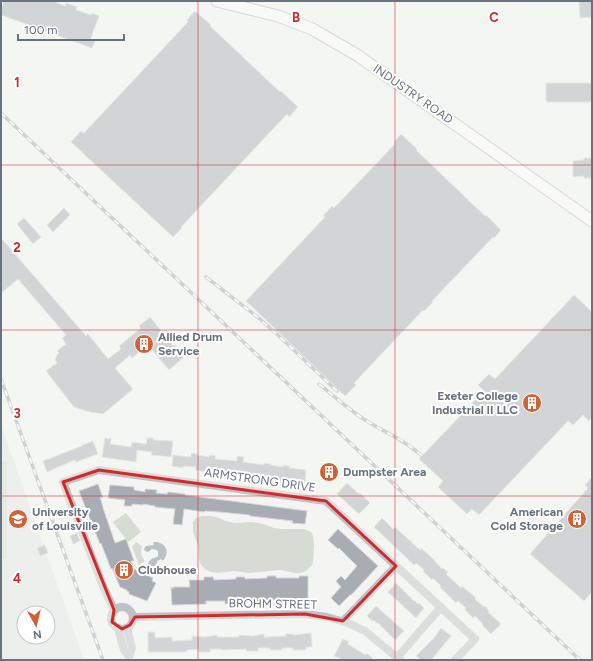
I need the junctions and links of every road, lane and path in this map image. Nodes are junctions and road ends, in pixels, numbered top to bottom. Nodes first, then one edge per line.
1 (217, 1) edge
2 (592, 221) edge
3 (396, 566) junction
4 (441, 607) junction
5 (114, 610) junction
6 (133, 617) junction
7 (343, 621) junction
8 (118, 628) junction
9 (127, 628) junction
10 (129, 658) edge
11 (397, 659) edge
12 (454, 660) edge

1 - 2 main road, INDUSTRY ROAD
3 - 4 street, ARMSTRONG DRIVE
3 - 5 street, ARMSTRONG DRIVE
3 - 7 street
4 - 11 street
4 - 12 street, ARMSTRONG DRIVE
5 - 6 street
5 - 8 street
6 - 7 street, BROHM STREET
6 - 9 street
7 - 11 street, BROHM STREET
8 - 9 street
8 - 10 street
9 - 10 street

